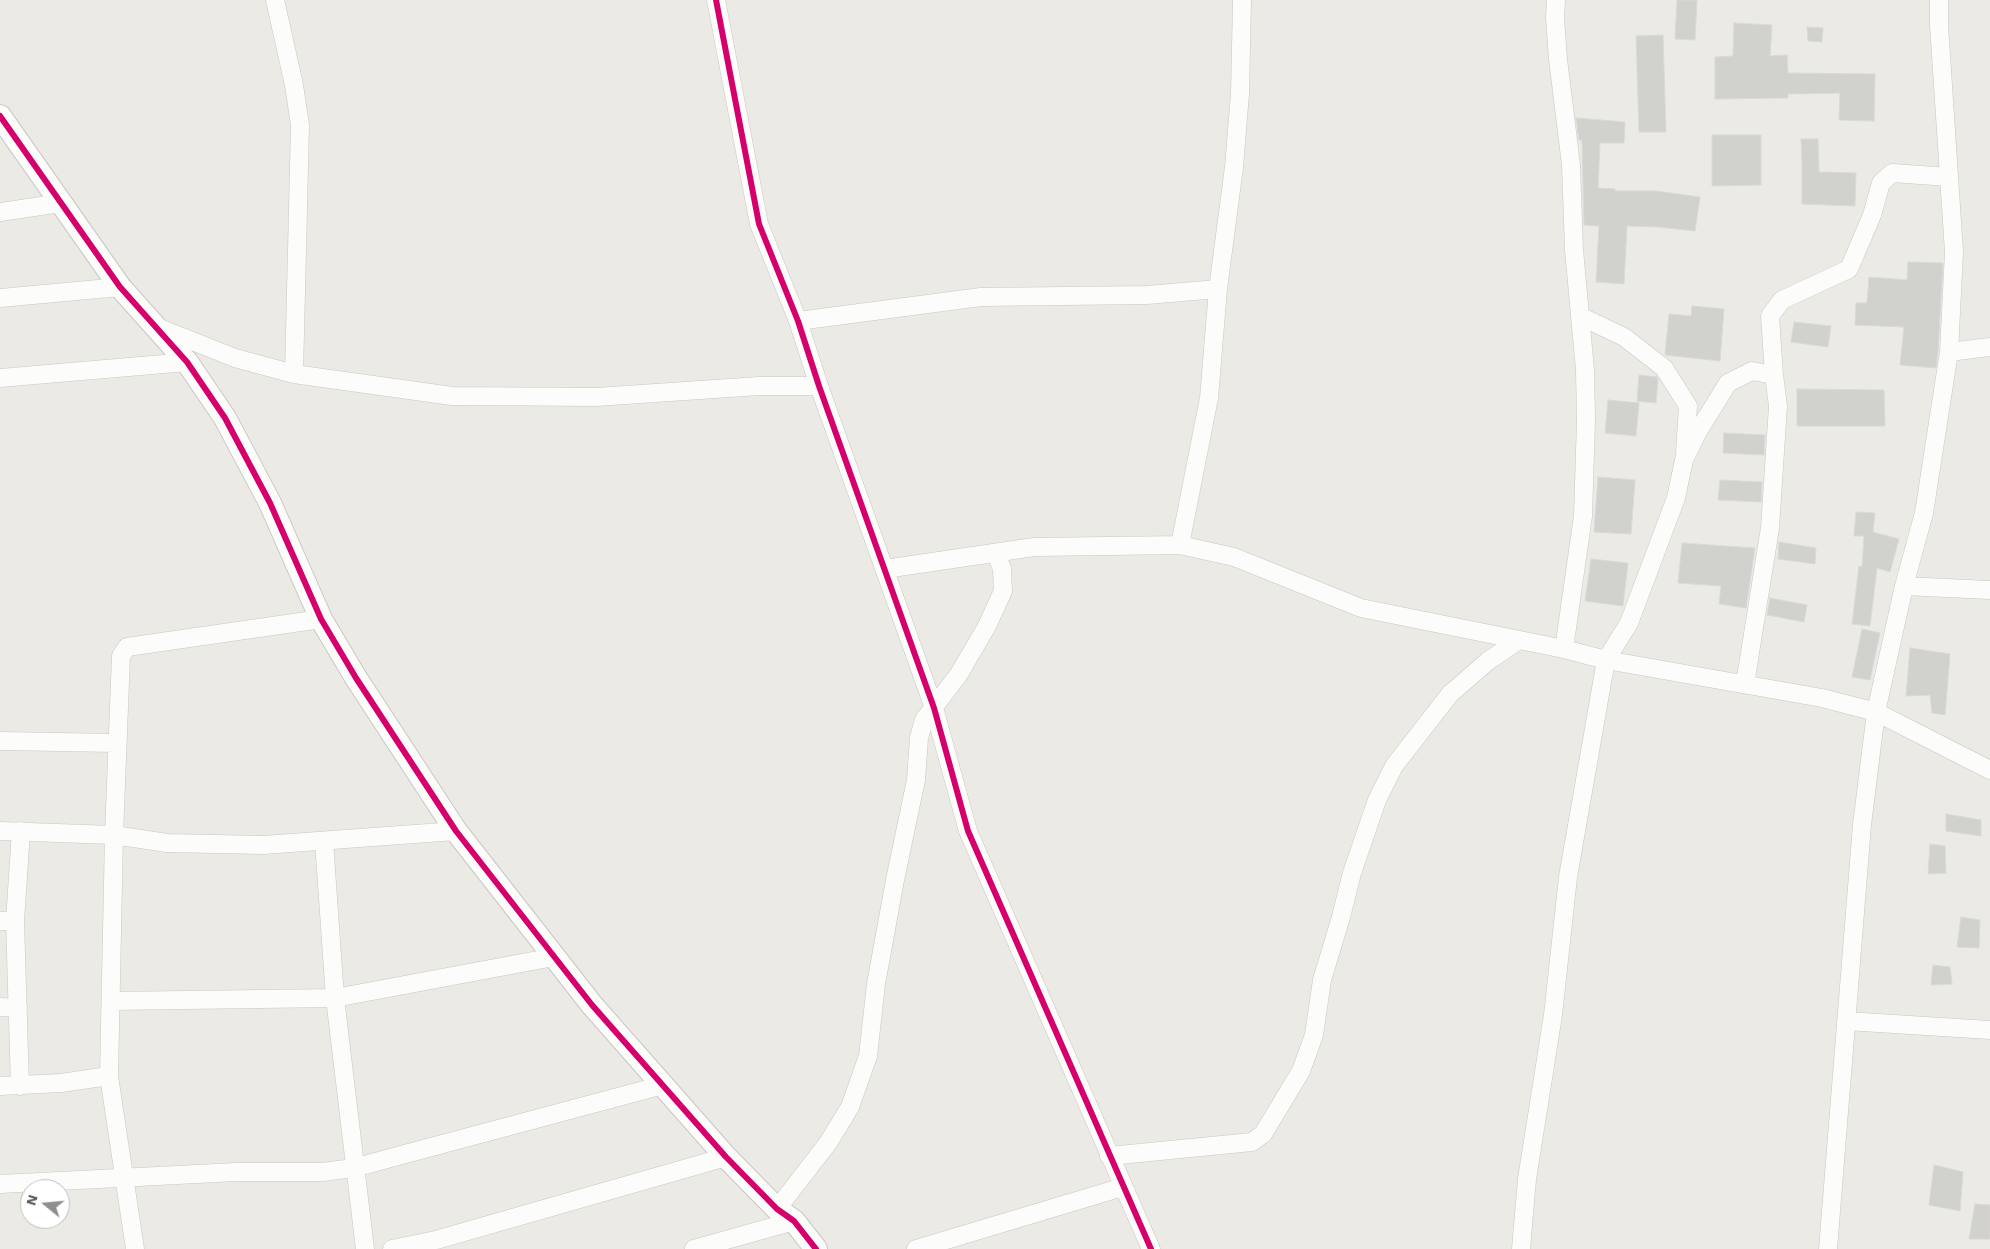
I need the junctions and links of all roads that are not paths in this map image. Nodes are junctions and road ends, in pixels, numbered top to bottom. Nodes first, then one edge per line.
1 (275, 0) edge
2 (716, 0) edge
3 (1242, 0) edge
4 (1556, 0) edge
5 (1939, 0) edge
6 (0, 116) edge
7 (1949, 177) junction
8 (61, 203) junction
9 (0, 212) edge
10 (120, 287) junction
11 (1218, 289) junction
12 (0, 298) edge
13 (1580, 316) junction
14 (798, 321) junction
15 (156, 327) junction
16 (1990, 347) edge
17 (1949, 352) junction
18 (187, 362) junction
19 (294, 374) junction
20 (1774, 375) junction
21 (0, 378) edge
22 (819, 386) junction
23 (1684, 460) junction
24 (1180, 545) junction
25 (996, 553) junction
26 (885, 569) junction
27 (1904, 586) junction
28 (1990, 590) edge
29 (321, 619) junction
30 (1518, 640) junction
31 (1564, 649) junction
32 (1606, 660) junction
33 (1745, 684) junction
34 (934, 708) junction
35 (1876, 712) junction
36 (0, 741) edge
37 (117, 744) junction
38 (1990, 770) edge
39 (0, 831) edge
40 (21, 831) junction
41 (456, 831) junction
42 (114, 835) junction
43 (324, 841) junction
44 (8, 921) edge
45 (554, 957) junction
46 (335, 998) junction
47 (110, 1001) junction
48 (0, 1007) edge
49 (18, 1008) junction
50 (1846, 1021) junction
51 (1990, 1030) edge
52 (109, 1076) junction
53 (663, 1085) junction
54 (0, 1086) edge
55 (20, 1086) junction
56 (1109, 1156) junction
57 (726, 1157) junction
58 (354, 1168) junction
59 (125, 1178) junction
60 (0, 1184) edge
61 (1123, 1187) junction
62 (785, 1215) junction
63 (135, 1249) edge
64 (365, 1249) edge
65 (392, 1249) edge
66 (694, 1249) edge
67 (816, 1249) edge
68 (916, 1249) edge
69 (1151, 1249) edge
70 (1521, 1249) edge
71 (1828, 1249) edge

1 - 19 street
2 - 14 street
3 - 11 street
4 - 13 street
5 - 7 street
6 - 8 street
7 - 17 street
7 - 20 street
8 - 9 street
8 - 10 street
10 - 12 street
10 - 15 street
11 - 14 street
11 - 24 street
13 - 23 street
13 - 31 street
14 - 22 street
15 - 18 street
15 - 19 street
16 - 17 street
17 - 27 street
18 - 21 street
18 - 29 street
19 - 22 street
20 - 23 street
20 - 33 street
22 - 26 street
23 - 32 street
24 - 25 street
24 - 30 street
25 - 26 street
25 - 34 street
26 - 34 street
27 - 28 street
27 - 35 street
29 - 37 street
29 - 41 street
30 - 31 street
30 - 56 street
31 - 32 street
32 - 33 street
32 - 70 street
33 - 35 street
34 - 56 street
34 - 62 street
35 - 38 street
35 - 50 street
36 - 37 street
37 - 42 street
39 - 40 street
40 - 42 street
40 - 44 street
41 - 43 street
41 - 45 street
42 - 43 street
42 - 47 street
43 - 46 street
44 - 49 street
45 - 46 street
45 - 53 street
46 - 47 street
46 - 58 street
47 - 52 street
48 - 49 street
49 - 55 street
50 - 51 street
50 - 71 street
52 - 55 street
52 - 59 street
53 - 57 street
53 - 58 street
54 - 55 street
56 - 61 street
57 - 62 street
57 - 65 street
58 - 59 street
58 - 64 street
59 - 60 street
59 - 63 street
61 - 68 street
61 - 69 street
62 - 66 street
62 - 67 street

